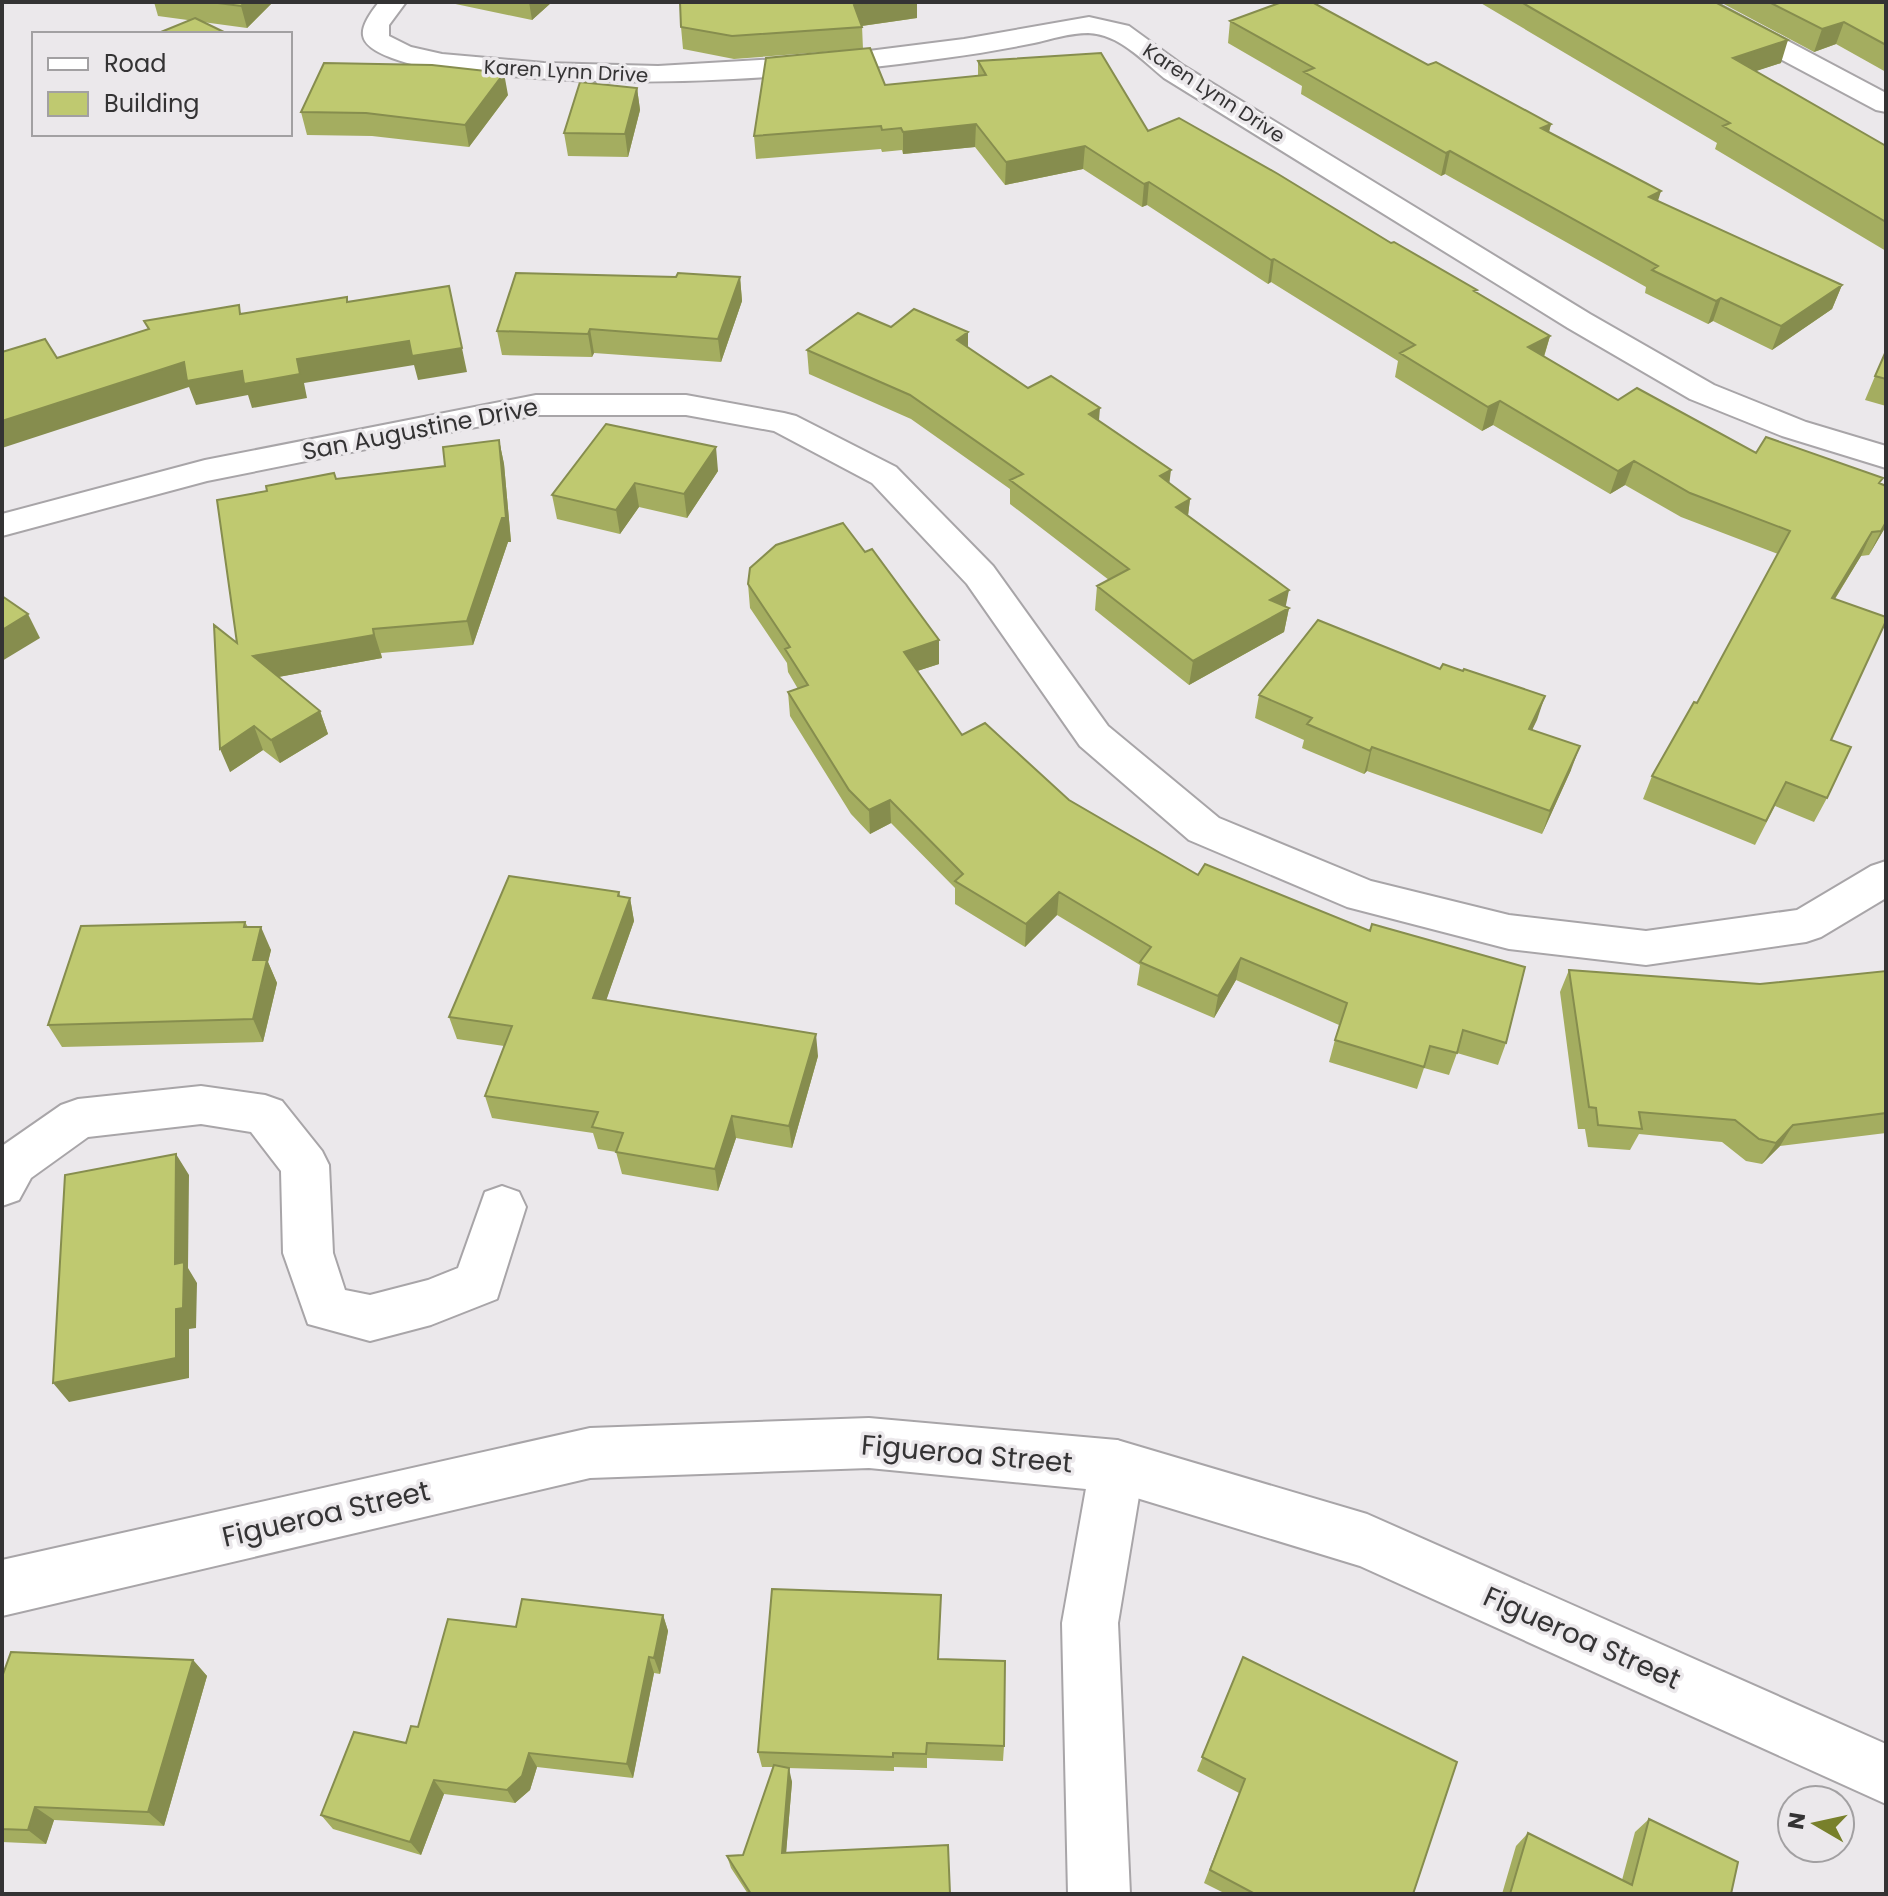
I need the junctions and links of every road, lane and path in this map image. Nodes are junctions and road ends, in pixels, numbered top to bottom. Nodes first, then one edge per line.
1 (393, 2) edge
2 (1694, 2) edge
3 (1886, 104) edge
4 (1886, 457) edge
5 (2, 525) edge
6 (1886, 877) edge
7 (2, 1185) edge
8 (502, 1207) dead end
9 (1117, 1466) junction
10 (2, 1588) edge
11 (1886, 1774) edge
12 (1099, 1894) edge

1 - 4 street, Karen Lynn Drive
2 - 3 street
5 - 6 street, San Augustine Drive
7 - 8 street
9 - 10 street, Figueroa Street
9 - 11 street, Figueroa Street
9 - 12 street

